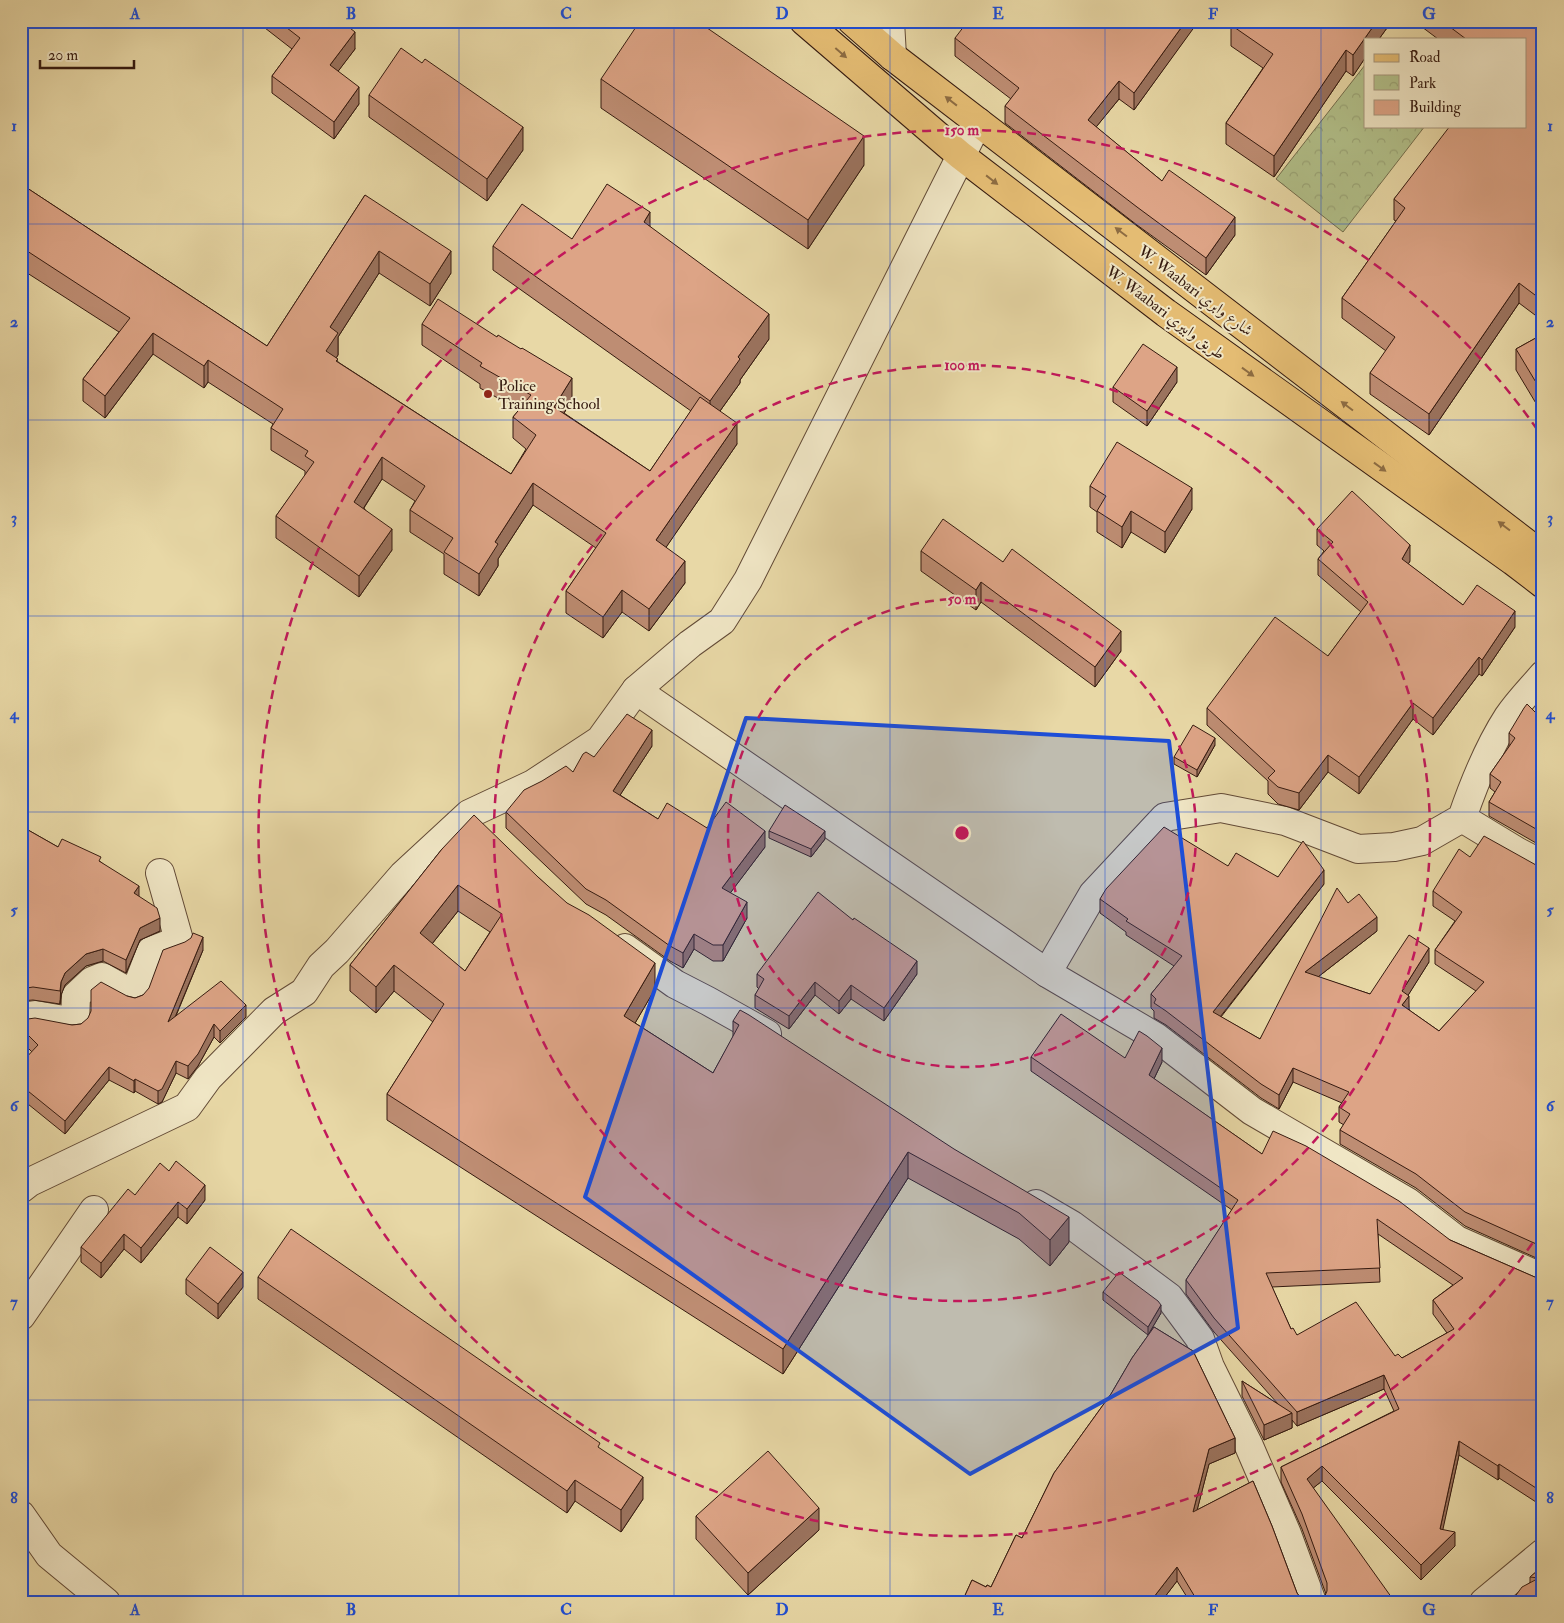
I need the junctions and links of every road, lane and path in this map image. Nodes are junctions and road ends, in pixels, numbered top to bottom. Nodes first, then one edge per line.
1 (804, 21) edge
2 (852, 21) edge
3 (890, 21) edge
4 (892, 56) junction
5 (978, 122) junction
6 (960, 156) junction
7 (1543, 556) edge
8 (1543, 584) edge
9 (1543, 675) edge
10 (636, 690) junction
11 (469, 814) junction
12 (1462, 818) junction
13 (489, 834) edge
14 (1543, 866) edge
15 (160, 873) dead end
16 (605, 934) edge
17 (1047, 973) junction
18 (21, 1016) edge
19 (789, 1048) edge
20 (21, 1188) edge
21 (1012, 1190) edge
22 (94, 1210) dead end
23 (1543, 1278) edge
24 (21, 1316) edge
25 (21, 1515) edge
26 (1543, 1553) edge
27 (106, 1602) edge
28 (1312, 1602) edge
29 (1484, 1602) edge

1 -> 6 main road, W. Waabari طريق وابيري
2 - 4 main road, W. Waabari شارع وابري
3 - 4 street
5 -> 4 main road, W. Waabari شارع وابري
5 - 6 street
7 -> 5 main road, W. Waabari شارع وابري
6 -> 8 main road, W. Waabari طريق وابيري
6 - 10 street
9 - 12 street
10 - 11 street
10 - 17 street
11 - 13 street
11 - 20 street
12 - 14 street
12 - 17 street
15 - 18 street
16 - 19 street
17 - 23 street
21 - 28 street
22 - 24 street
25 - 27 street
26 - 29 street

